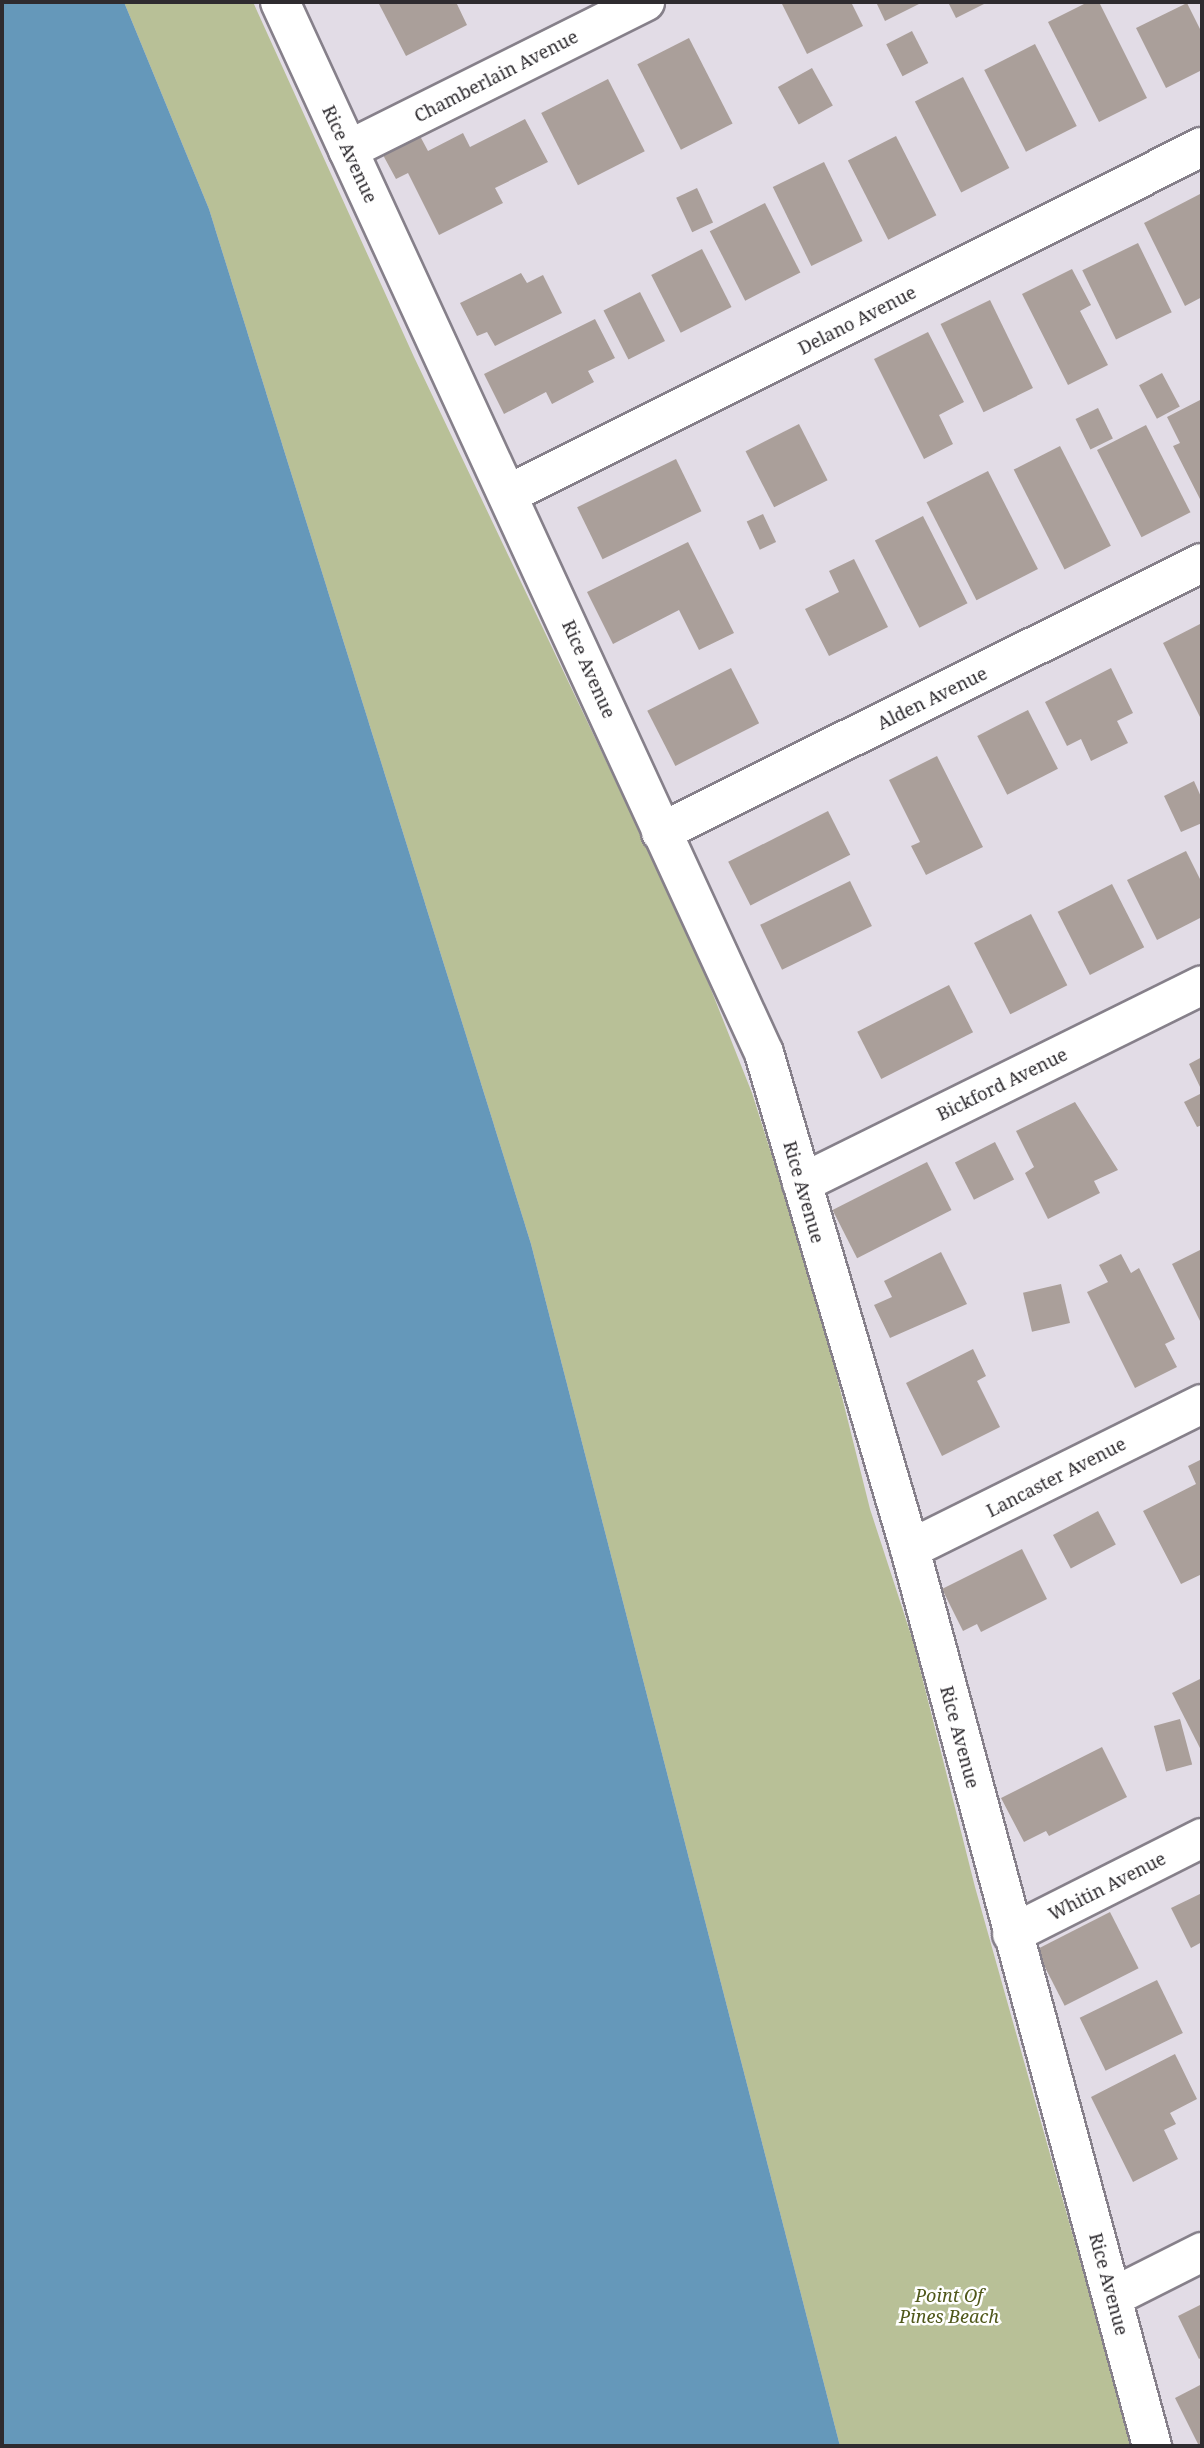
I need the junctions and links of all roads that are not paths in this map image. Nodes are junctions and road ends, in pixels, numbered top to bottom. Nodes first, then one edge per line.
1 (280, 2) edge
2 (645, 2) edge
3 (1202, 147) edge
4 (348, 150) junction
5 (511, 493) junction
6 (1202, 563) edge
7 (661, 832) junction
8 (1202, 985) edge
9 (802, 1183) junction
10 (1202, 1404) edge
11 (910, 1549) junction
12 (1202, 1838) edge
13 (1012, 1934) junction
14 (1202, 2252) edge
15 (1113, 2297) junction
16 (1152, 2446) edge

1 - 4 street, Rice Avenue
2 - 4 street, Chamberlain Avenue
3 - 5 street, Delano Avenue
4 - 5 street, Rice Avenue
5 - 7 street, Rice Avenue
6 - 7 street, Alden Avenue
7 - 9 street, Rice Avenue
8 - 9 street, Bickford Avenue
9 - 11 street, Rice Avenue
10 - 11 street, Lancaster Avenue
11 - 13 street, Rice Avenue
12 - 13 street, Whitin Avenue
13 - 15 street, Rice Avenue
14 - 15 street
15 - 16 street, Rice Avenue

